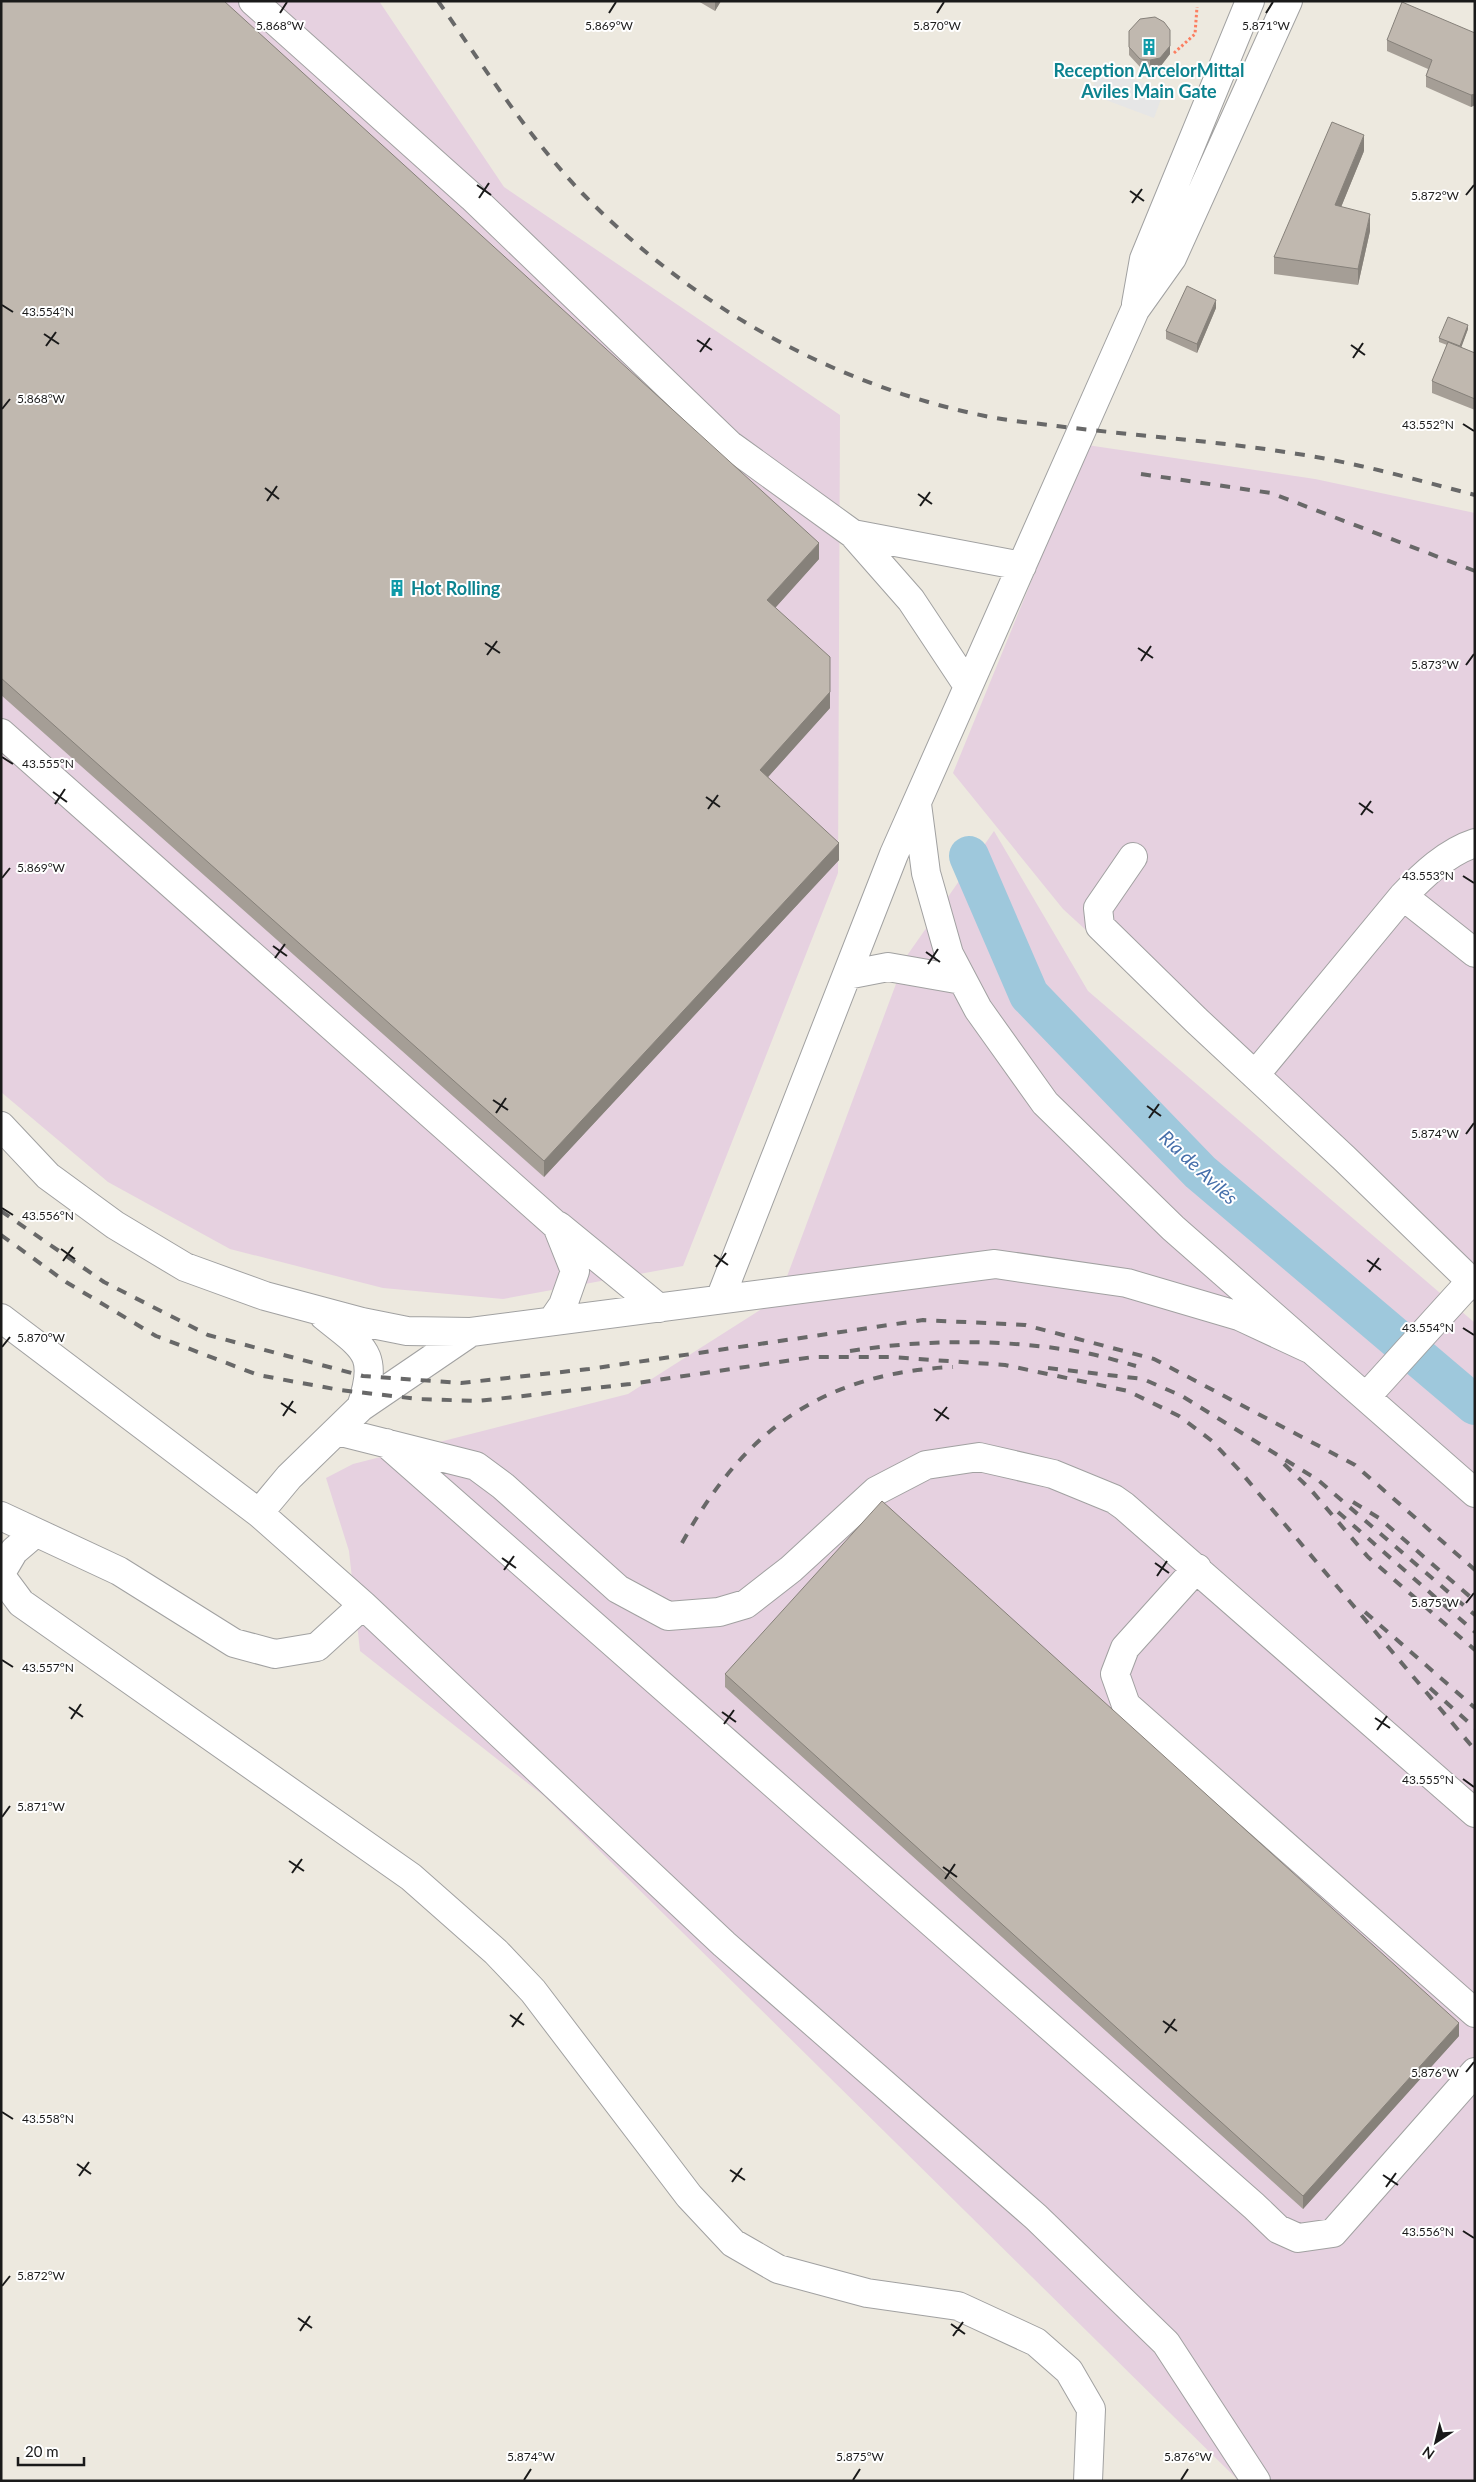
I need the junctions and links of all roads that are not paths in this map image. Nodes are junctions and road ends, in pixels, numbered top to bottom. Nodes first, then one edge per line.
1 (253, 1) edge
2 (1250, 1) edge
3 (1288, 1) edge
4 (1135, 310) junction
5 (853, 534) junction
6 (1022, 566) junction
7 (968, 686) junction
8 (1, 733) edge
9 (917, 804) junction
10 (1475, 843) edge
11 (1133, 857) dead end
12 (1403, 896) junction
13 (1475, 953) edge
14 (846, 975) junction
15 (962, 980) junction
16 (1255, 1075) junction
17 (1, 1126) edge
18 (557, 1226) junction
19 (1471, 1284) edge
20 (720, 1299) junction
21 (659, 1308) junction
22 (317, 1310) junction
23 (1, 1318) edge
24 (552, 1321) junction
25 (471, 1332) junction
26 (1312, 1350) junction
27 (1366, 1397) junction
28 (361, 1407) junction
29 (337, 1430) junction
30 (386, 1443) junction
31 (1475, 1493) edge
32 (259, 1513) junction
33 (1, 1516) edge
34 (35, 1533) junction
35 (1196, 1568) junction
36 (1, 1574) edge
37 (363, 1605) junction
38 (1475, 1813) edge
39 (1475, 2013) edge
40 (1475, 2072) edge
41 (1088, 2481) edge
42 (1256, 2481) edge

1 - 5 street
2 - 4 street
3 - 4 street
4 - 6 street
5 - 6 street
5 - 7 street
6 - 7 street
7 - 9 street
8 - 18 street
9 - 14 street
9 - 15 street
10 - 12 street
11 - 16 street
12 - 13 street
12 - 16 street
14 - 15 street
14 - 20 street
15 - 26 street
16 - 19 street
17 - 22 street
18 - 21 street
18 - 24 street
19 - 27 street
20 - 21 street
20 - 26 street
21 - 24 street
22 - 25 street
22 - 28 street
23 - 32 street
24 - 25 street
25 - 28 street
26 - 27 street
27 - 31 street
28 - 29 street
29 - 30 street
29 - 32 street
30 - 35 street
30 - 40 street
32 - 37 street
33 - 34 street
34 - 36 street
34 - 37 street
35 - 38 street
35 - 39 street
36 - 41 street
37 - 42 street

